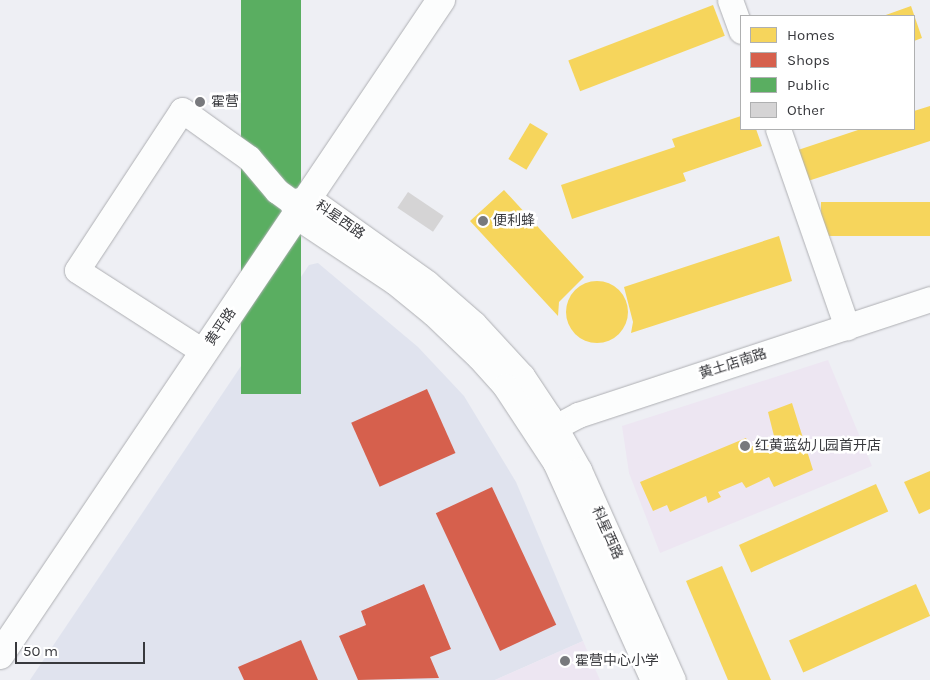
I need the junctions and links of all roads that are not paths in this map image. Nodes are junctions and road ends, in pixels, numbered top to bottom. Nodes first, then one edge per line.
1 (428, 0) edge
2 (441, 0) edge
3 (730, 0) edge
4 (740, 28) edge
5 (778, 130) edge
6 (299, 205) junction
7 (930, 300) edge
8 (847, 326) junction
9 (199, 349) junction
10 (547, 431) junction
11 (0, 637) edge
12 (0, 655) edge
13 (653, 680) edge
14 (673, 680) edge

1 - 6 main road, 黄平路
2 - 6 main road, 黄平路
3 - 4 street
5 - 8 street
6 - 9 main road, 黄平路
6 - 9 street, 科星西路
6 - 10 street, 科星西路
7 - 8 street, 黄土店南路
8 - 10 street, 黄土店南路
9 - 11 main road, 黄平路
9 - 12 main road, 黄平路
10 - 13 street, 科星西路
10 - 14 street, 科星西路

